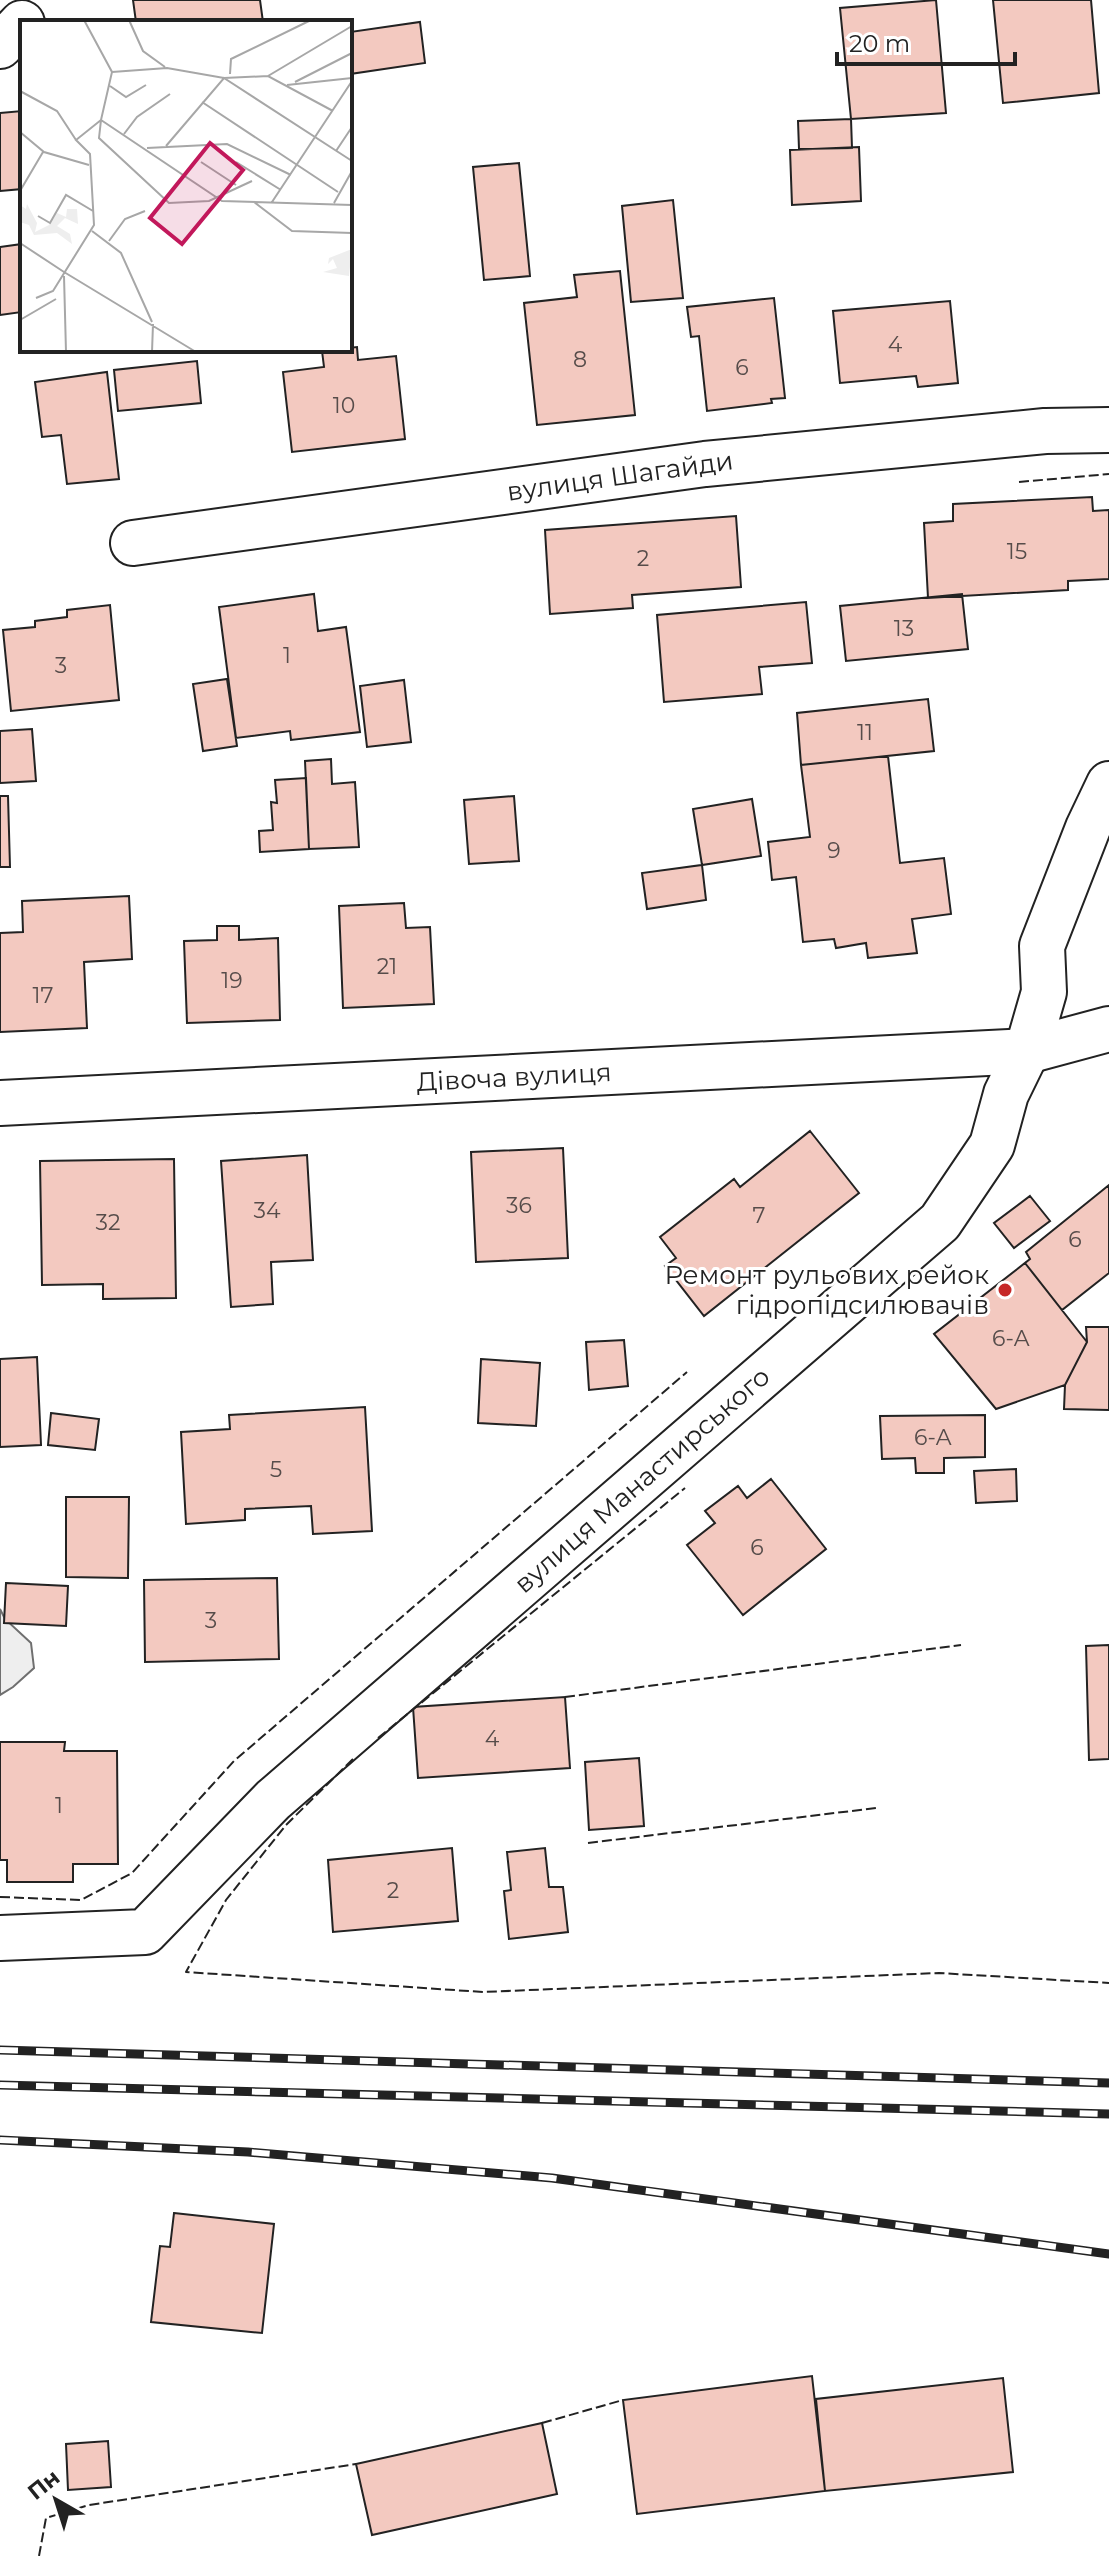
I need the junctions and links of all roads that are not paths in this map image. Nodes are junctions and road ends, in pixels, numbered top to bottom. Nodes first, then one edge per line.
1 (45, 0) edge
2 (24, 20) edge
3 (20, 24) edge
4 (0, 46) edge
5 (1109, 430) edge
6 (133, 543) dead end
7 (1109, 784) edge
8 (1109, 1029) edge
9 (1027, 1051) junction
10 (0, 1103) edge
11 (0, 1938) edge

1 - 2 street
3 - 4 street
5 - 6 street, вулиця Шагайди
7 - 9 street
8 - 9 street
9 - 10 street, Дівоча вулиця
9 - 11 street, вулиця Манастирського

